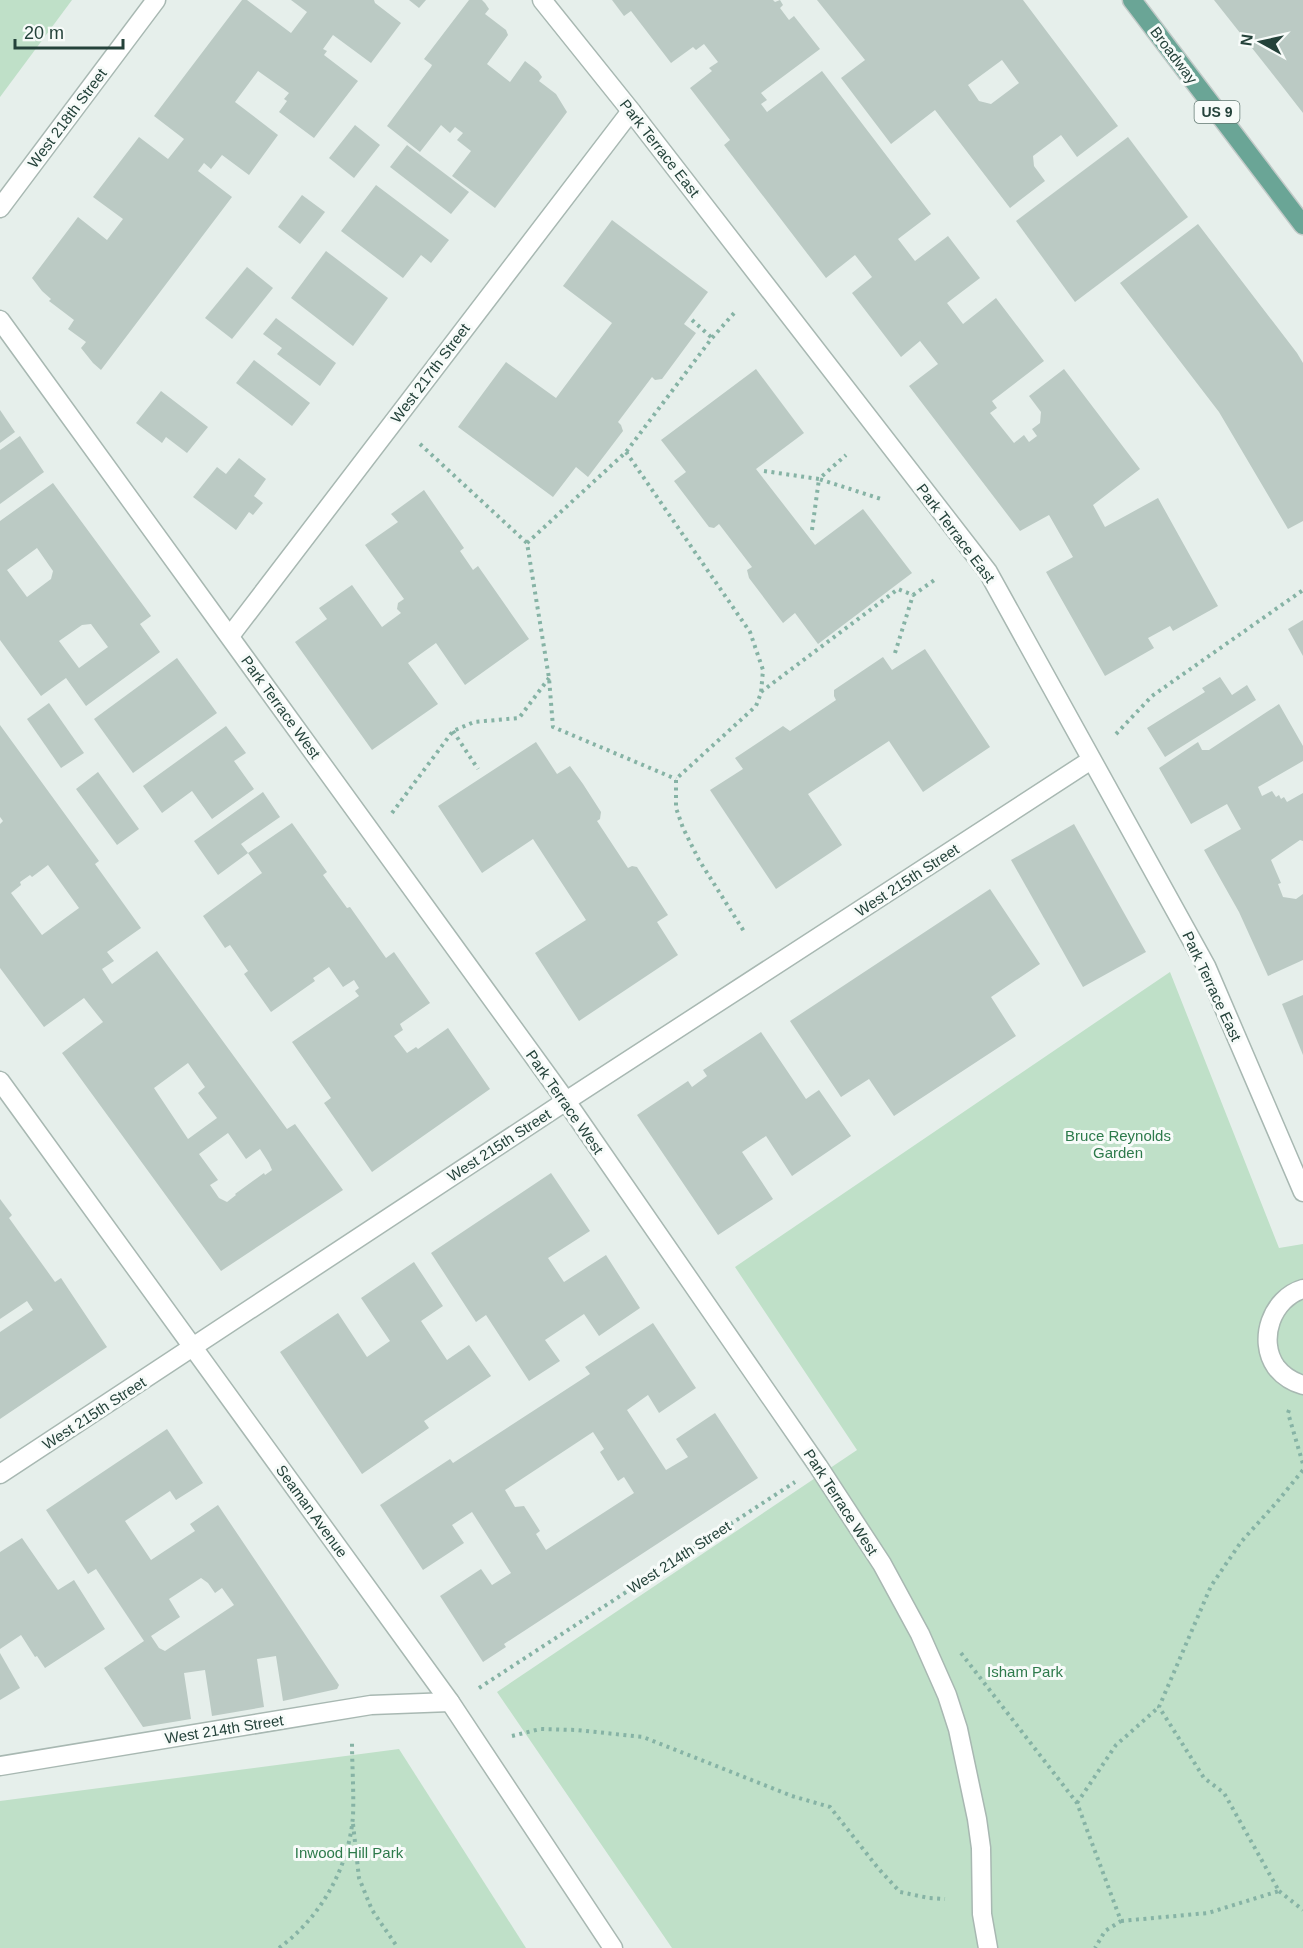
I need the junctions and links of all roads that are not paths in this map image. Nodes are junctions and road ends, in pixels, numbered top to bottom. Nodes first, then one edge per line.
1 (156, 0) edge
2 (542, 0) edge
3 (1132, 0) edge
4 (631, 111) junction
5 (0, 208) edge
6 (1303, 225) edge
7 (0, 320) edge
8 (230, 636) junction
9 (1091, 760) junction
10 (0, 1081) edge
11 (566, 1101) junction
12 (1303, 1192) edge
13 (1303, 1289) edge
14 (194, 1347) junction
15 (1303, 1385) edge
16 (0, 1474) edge
17 (450, 1702) junction
18 (0, 1766) edge
19 (613, 1948) edge
20 (988, 1948) edge

1 - 5 street, West 218th Street
2 - 4 street, Park Terrace East
3 - 6 main road, Broadway / US 9
4 - 8 street, West 217th Street
4 - 9 street, Park Terrace East
7 - 8 street, Park Terrace West
8 - 11 street, Park Terrace West
9 - 11 street, West 215th Street
9 - 12 street, Park Terrace East
10 - 14 street, Seaman Avenue
11 - 14 street, West 215th Street
11 - 20 street, Park Terrace West
13 - 15 street
14 - 16 street, West 215th Street
14 - 17 street, Seaman Avenue
17 - 18 street, West 214th Street
17 - 19 street, Seaman Avenue

